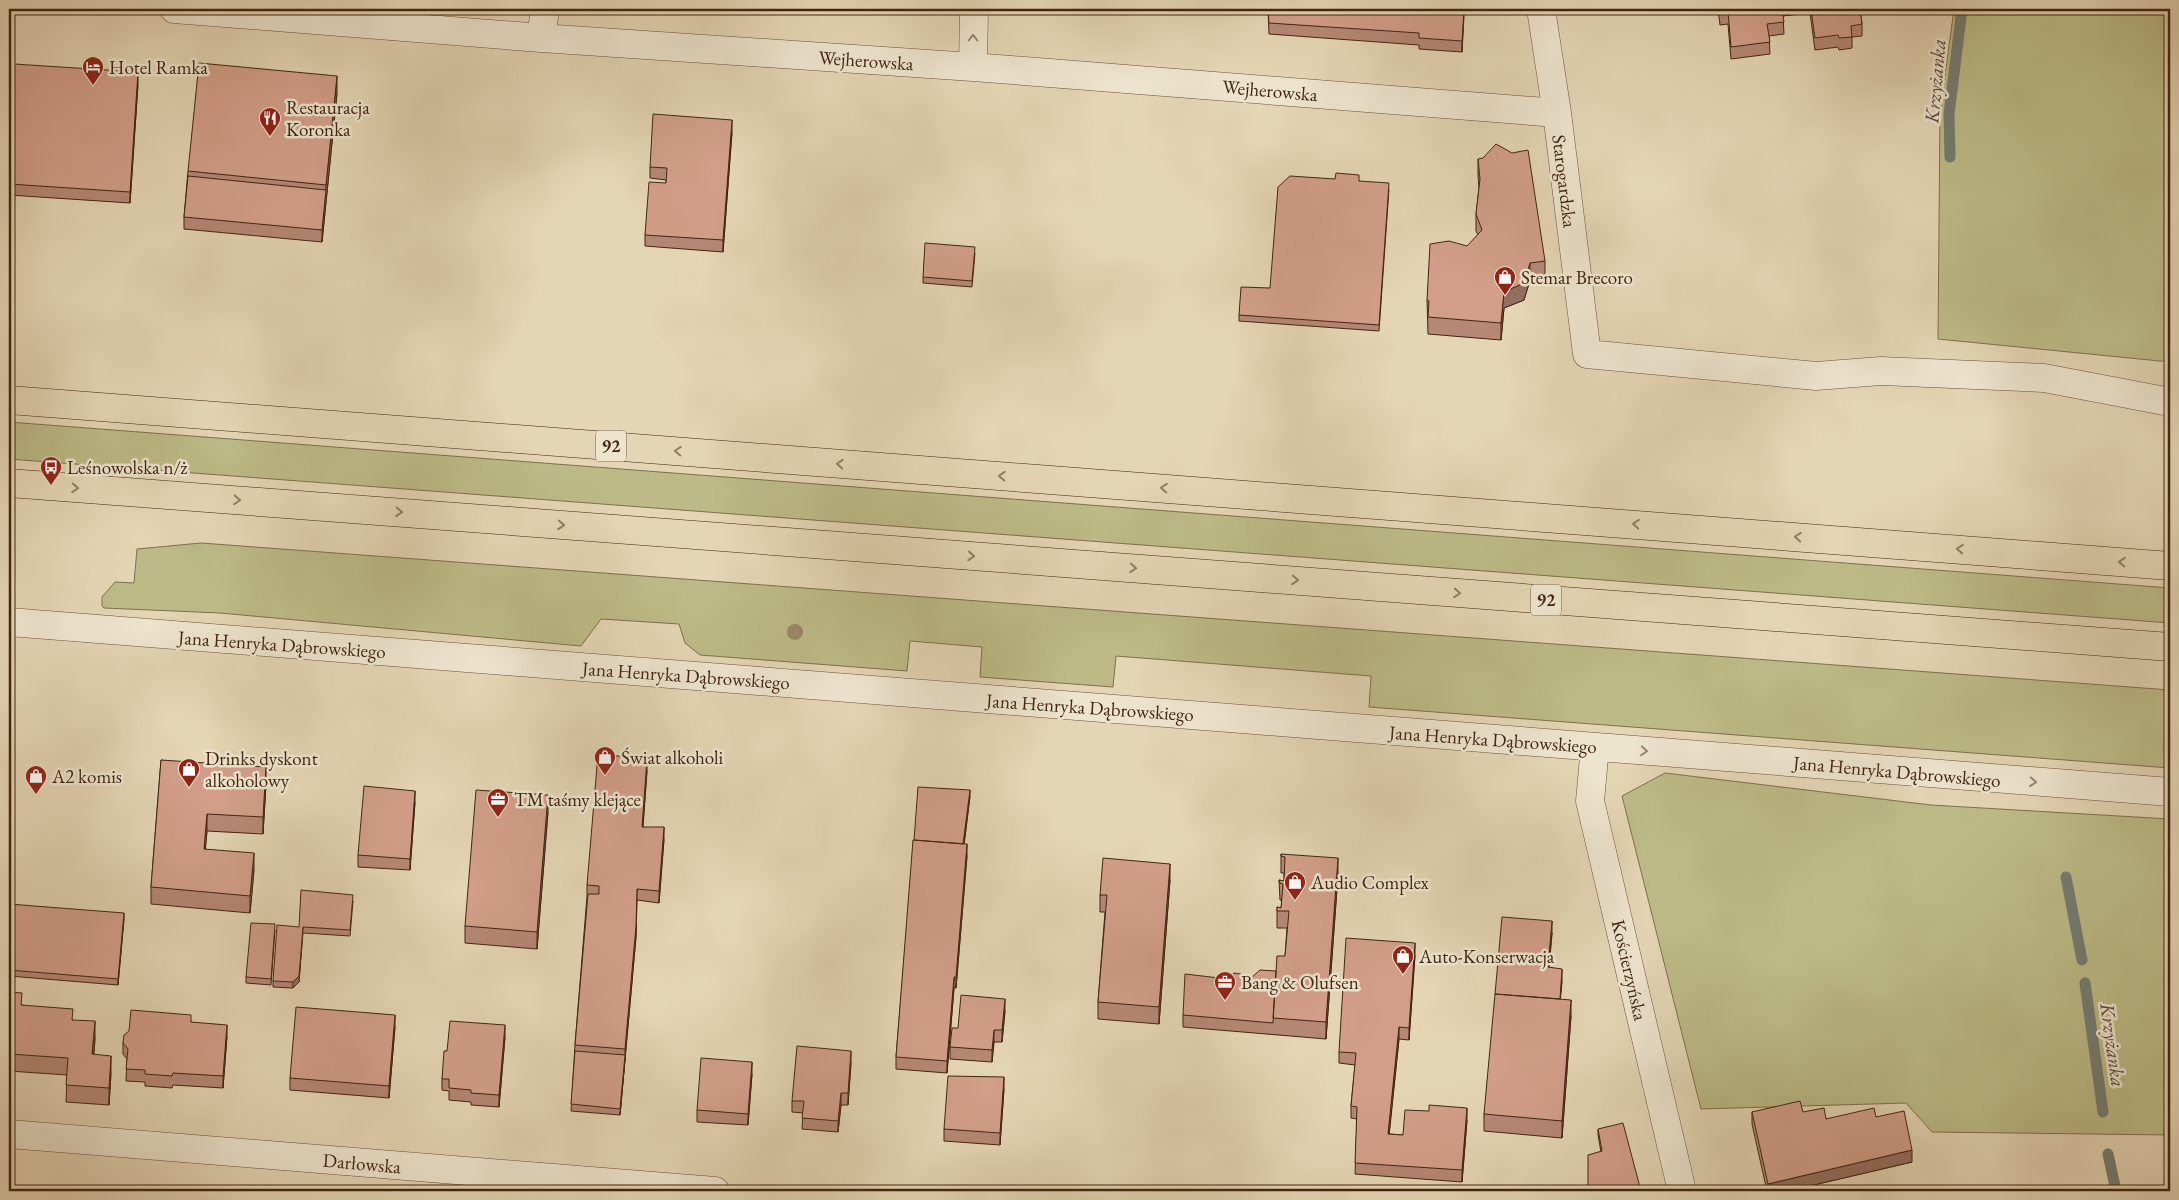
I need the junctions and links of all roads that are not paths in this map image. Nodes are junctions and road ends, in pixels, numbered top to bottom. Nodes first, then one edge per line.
1 (174, 9) edge
2 (545, 9) edge
3 (974, 9) edge
4 (1541, 9) edge
5 (541, 38) junction
6 (973, 67) junction
7 (1557, 113) junction
8 (9, 400) edge
9 (2170, 402) edge
10 (9, 483) edge
11 (2170, 566) edge
12 (9, 622) edge
13 (2170, 648) edge
14 (1595, 747) junction
15 (2170, 792) edge
16 (9, 1134) edge
17 (556, 1185) edge
18 (715, 1191) edge
19 (1682, 1191) edge

1 - 5 street, Wejherowska
2 - 5 street
6 -> 3 street
4 - 7 street, Starogardzka
5 - 6 street, Wejherowska
6 - 7 street, Wejherowska
7 - 9 street, Starogardzka
11 -> 8 main road, 92
10 -> 13 main road, 92
12 - 14 street, Jana Henryka Dąbrowskiego
14 -> 15 street, Jana Henryka Dąbrowskiego
14 - 19 street, Kościerzyńska
16 - 17 street, Darłowska
17 - 18 street, Darłowska

